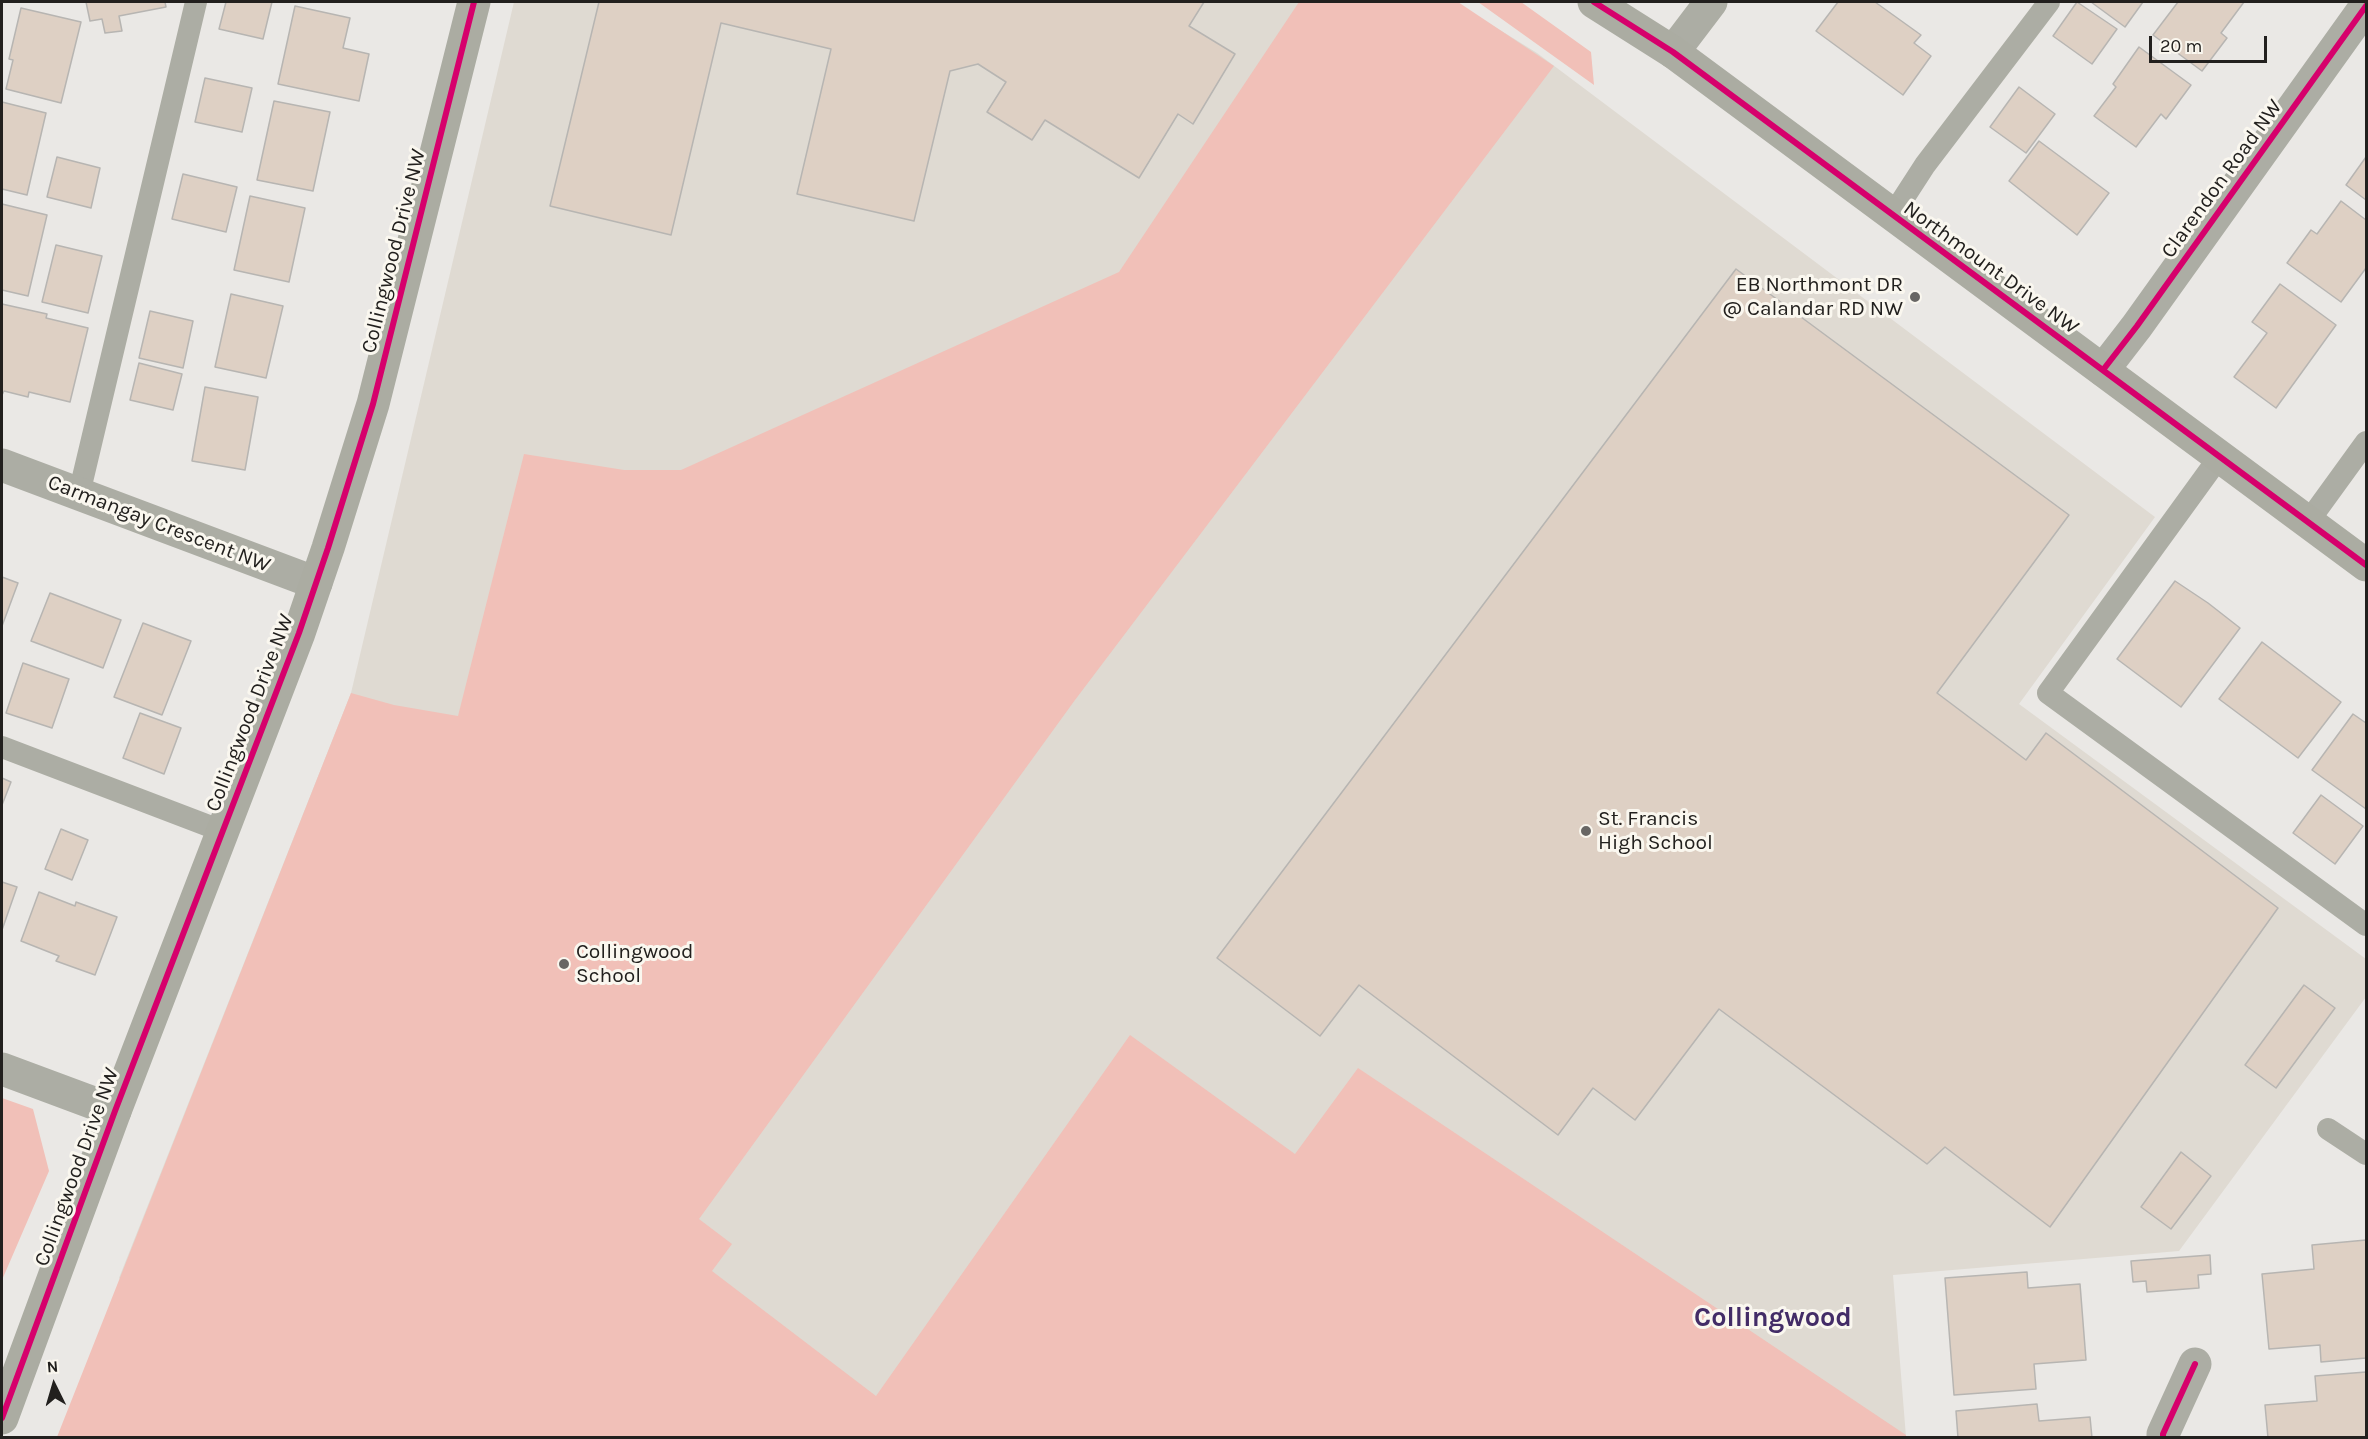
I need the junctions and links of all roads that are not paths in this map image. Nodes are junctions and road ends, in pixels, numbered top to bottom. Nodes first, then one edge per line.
1 (195, 2) edge
2 (474, 2) edge
3 (1594, 2) edge
4 (1711, 2) edge
5 (2049, 2) edge
6 (2367, 6) edge
7 (1673, 52) junction
8 (1892, 216) junction
9 (2103, 370) junction
10 (2367, 442) edge
11 (2220, 456) junction
12 (2, 465) edge
13 (79, 494) junction
14 (2308, 522) junction
15 (2367, 565) edge
16 (316, 584) junction
17 (2, 747) edge
18 (222, 831) junction
19 (2367, 925) edge
20 (2, 1069) edge
21 (115, 1111) junction
22 (2328, 1129) dead end
23 (2367, 1154) edge
24 (2195, 1364) dead end
25 (2, 1418) edge
26 (2163, 1437) edge

1 - 13 lane
2 - 16 street, Collingwood Drive NW
3 - 7 street, Northmount Drive NW
4 - 7 street
5 - 8 lane
6 - 9 street, Clarendon Road NW
7 - 8 street, Northmount Drive NW
8 - 9 street, Northmount Drive NW
9 - 11 street, Northmount Drive NW
10 - 14 lane
11 - 14 street, Northmount Drive NW
11 - 19 lane
12 - 13 street, Carmangay Crescent NW
13 - 16 street, Carmangay Crescent NW
14 - 15 street, Northmount Drive NW
16 - 18 street, Collingwood Drive NW
17 - 18 lane
18 - 21 street, Collingwood Drive NW
20 - 21 street
21 - 25 street, Collingwood Drive NW
22 - 23 lane
24 - 26 street

